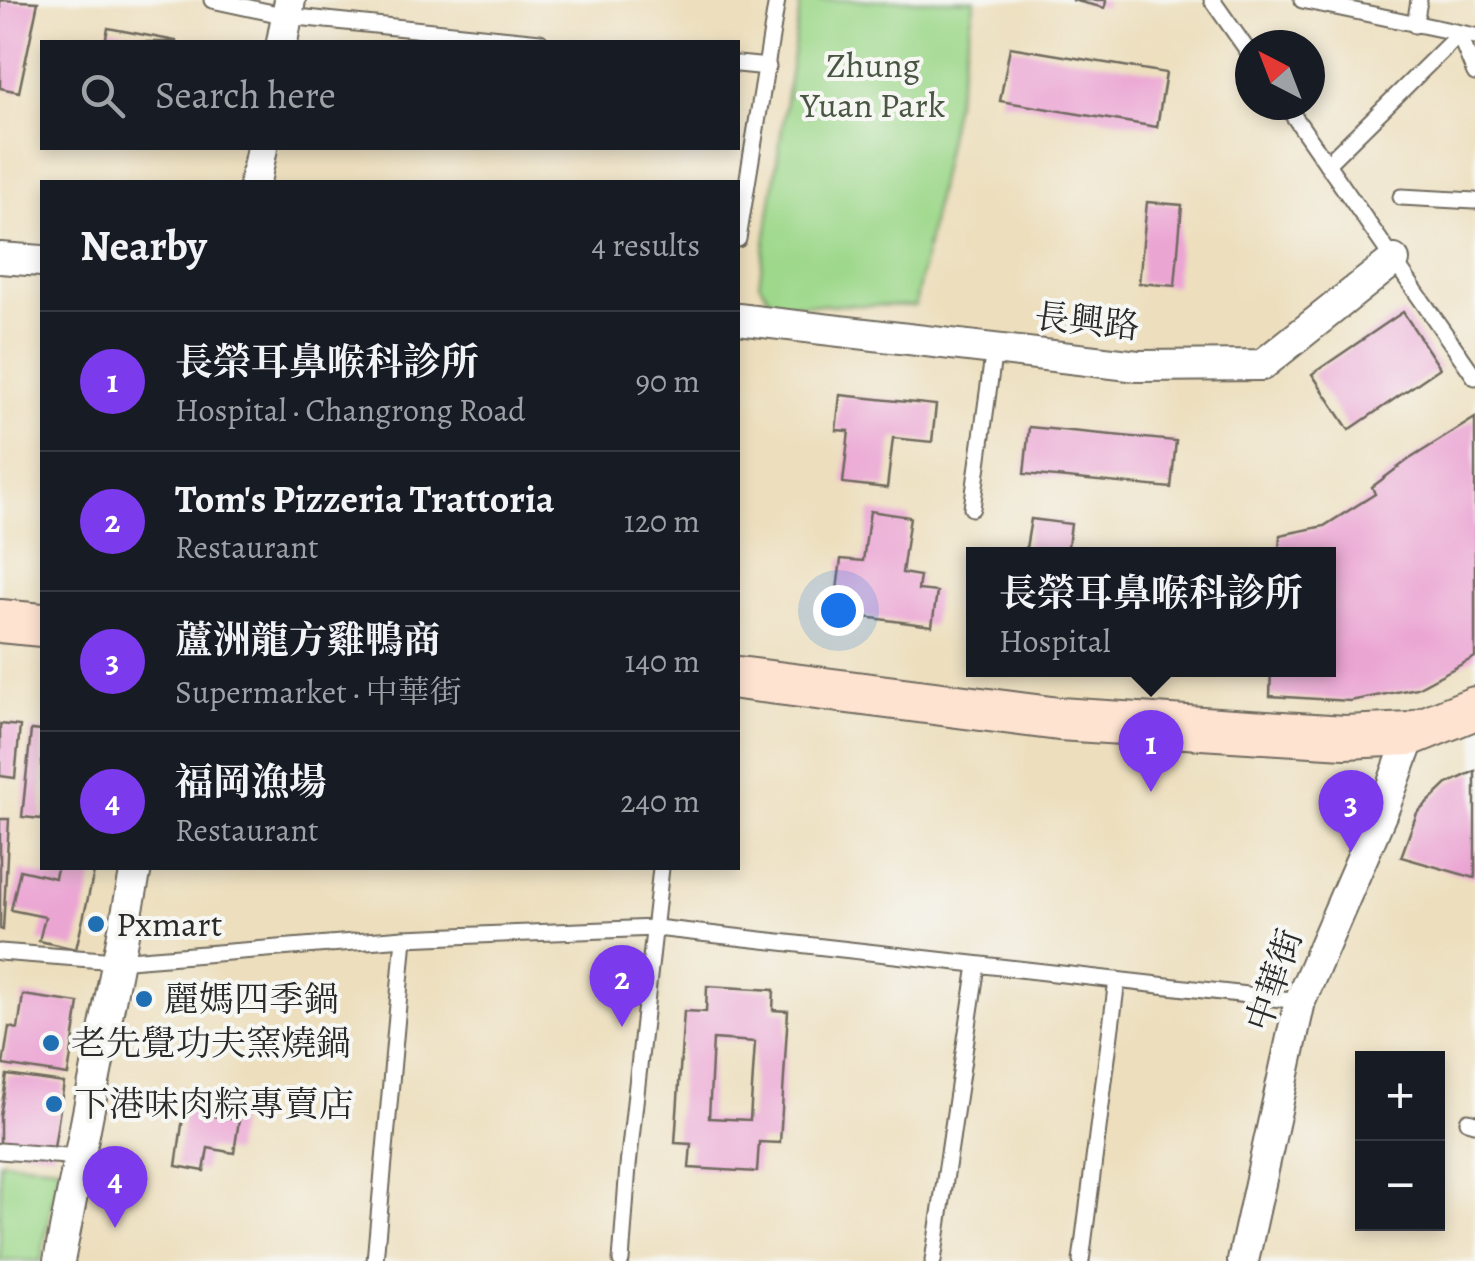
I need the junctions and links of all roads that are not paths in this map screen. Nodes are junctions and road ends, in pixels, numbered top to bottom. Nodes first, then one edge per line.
1 (212, 0) edge
2 (777, 0) edge
3 (1212, 0) edge
4 (1302, 0) edge
5 (1420, 0) edge
6 (286, 20) edge
7 (1415, 25) junction
8 (1235, 33) edge
9 (1467, 35) edge
10 (517, 40) edge
11 (740, 64) edge
12 (768, 67) junction
13 (1475, 73) edge
14 (1297, 120) edge
15 (262, 150) edge
16 (1328, 164) junction
17 (255, 180) edge
18 (1401, 197) dead end
19 (1475, 201) edge
20 (740, 228) edge
21 (0, 258) edge
22 (1394, 260) junction
23 (40, 261) edge
24 (740, 319) edge
25 (994, 348) junction
26 (1475, 377) edge
27 (972, 508) dead end
28 (0, 622) edge
29 (40, 625) edge
30 (740, 678) edge
31 (1475, 708) edge
32 (1475, 721) edge
33 (1412, 734) junction
34 (136, 870) edge
35 (662, 870) edge
36 (656, 928) junction
37 (404, 938) junction
38 (0, 952) edge
39 (116, 961) junction
40 (977, 964) junction
41 (1117, 980) junction
42 (1300, 1001) junction
43 (0, 1151) edge
44 (80, 1158) junction
45 (58, 1261) edge
46 (375, 1261) edge
47 (621, 1261) edge
48 (933, 1261) edge
49 (1081, 1261) edge
50 (1243, 1261) edge

1 - 6 lane
2 - 12 lane
3 - 8 lane
4 - 7 lane
5 - 7 lane
6 - 10 lane
7 - 9 lane
9 - 13 lane
9 - 16 lane
11 - 12 lane
12 - 20 lane
14 - 16 lane
15 - 17 street
16 - 22 lane
18 - 19 lane
21 - 23 street
22 - 25 street, 長興路
22 - 26 lane
24 - 25 street, 長興路
25 - 27 lane
28 - 29 street
30 - 33 street
31 - 33 street
32 - 33 lane
33 - 42 street, 中華街
34 - 39 street
35 - 36 lane
36 - 37 lane
36 - 40 lane
36 - 47 lane
37 - 39 lane
37 - 46 lane
38 - 39 lane
39 - 44 street
40 - 41 lane
40 - 48 lane
41 - 42 lane
41 - 49 lane
42 - 50 street, 中華街
43 - 44 lane
44 - 45 street

